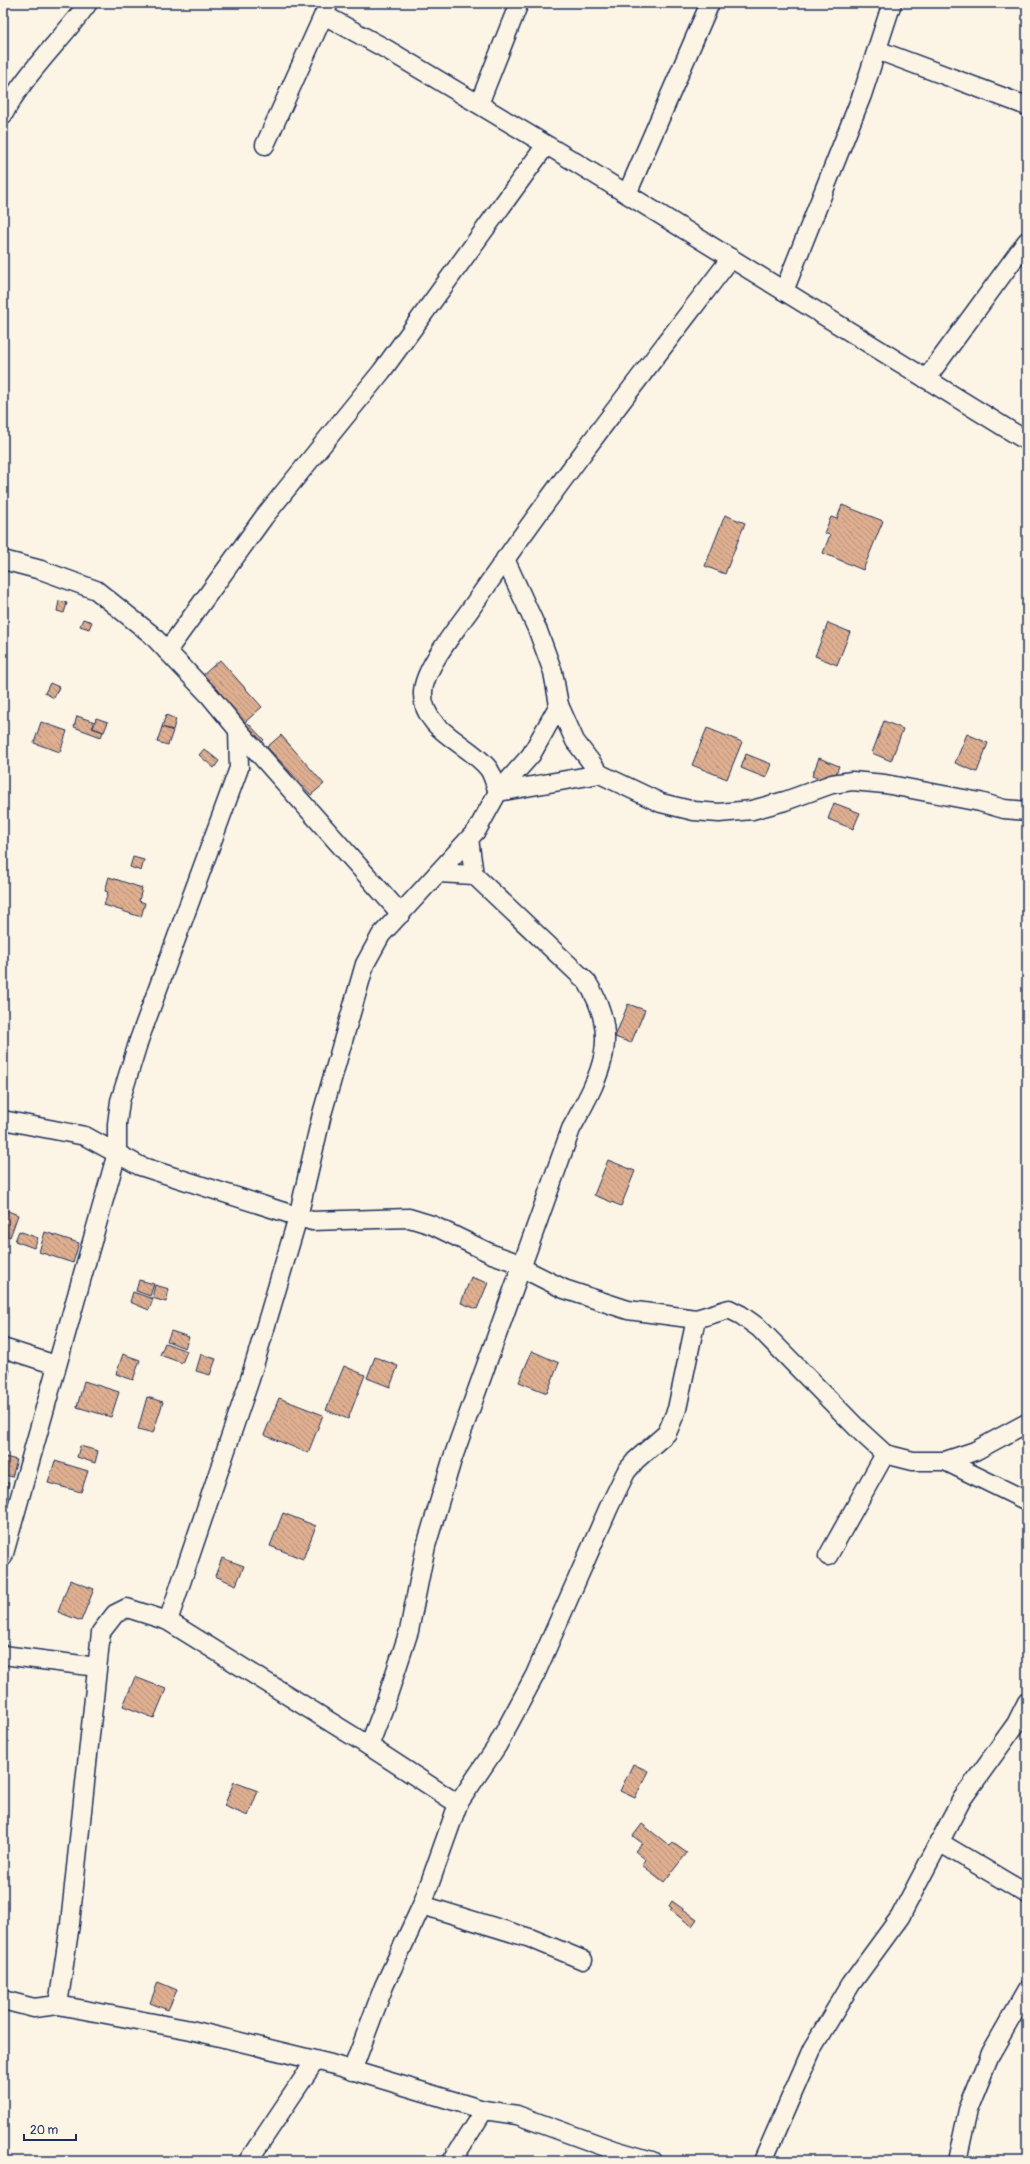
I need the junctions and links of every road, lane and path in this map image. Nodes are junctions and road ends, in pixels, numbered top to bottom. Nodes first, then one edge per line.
1 (88, 3) edge
2 (520, 3) edge
3 (710, 3) edge
4 (892, 3) edge
5 (326, 9) edge
6 (877, 50) junction
7 (478, 104) junction
8 (1027, 106) edge
9 (3, 115) edge
10 (266, 145) dead end
11 (546, 145) junction
12 (627, 194) junction
13 (1027, 241) edge
14 (731, 258) junction
15 (784, 291) junction
16 (926, 379) junction
17 (1027, 441) edge
18 (505, 559) junction
19 (3, 560) edge
20 (167, 651) junction
21 (559, 705) junction
22 (238, 730) junction
23 (600, 774) junction
24 (498, 792) junction
25 (1027, 811) edge
26 (469, 839) junction
27 (438, 873) junction
28 (474, 875) junction
29 (401, 914) junction
30 (3, 1120) edge
31 (117, 1153) junction
32 (298, 1217) junction
33 (522, 1268) junction
34 (696, 1319) junction
35 (3, 1348) edge
36 (56, 1365) junction
37 (1027, 1423) edge
38 (885, 1454) junction
39 (945, 1461) junction
40 (1027, 1501) edge
41 (4, 1549) edge
42 (828, 1556) dead end
43 (168, 1621) junction
44 (3, 1655) edge
45 (97, 1667) junction
46 (1027, 1702) edge
47 (1021, 1727) edge
48 (369, 1746) junction
49 (458, 1804) junction
50 (939, 1842) junction
51 (1027, 1894) edge
52 (422, 1905) junction
53 (583, 1960) dead end
54 (1027, 1990) edge
55 (3, 2000) edge
56 (58, 2005) junction
57 (315, 2062) junction
58 (352, 2071) junction
59 (484, 2110) junction
60 (248, 2161) edge
61 (452, 2161) edge
62 (652, 2161) edge
63 (763, 2161) edge
64 (957, 2161) edge

1 - 9 street
2 - 7 street
3 - 12 street
4 - 6 street
5 - 7 street
5 - 10 street
6 - 8 street
6 - 15 street
7 - 11 street
11 - 12 street
11 - 20 street
12 - 14 street
13 - 16 street
14 - 15 street
14 - 18 street
15 - 16 street
16 - 17 street
18 - 21 street
18 - 24 street
19 - 20 street
20 - 22 street
21 - 23 street
21 - 24 street
22 - 29 street
22 - 31 street
23 - 24 street
23 - 25 street
24 - 26 street
26 - 27 street
26 - 28 street
27 - 28 street
27 - 29 street
28 - 33 street
29 - 32 street
30 - 31 street
31 - 32 street
31 - 36 street
32 - 33 street
32 - 43 street
33 - 34 street
33 - 48 street
34 - 38 street
34 - 49 street
35 - 36 street
36 - 41 street
37 - 39 street
38 - 39 street
38 - 42 street
39 - 40 street
43 - 45 street
43 - 48 street
44 - 45 street
45 - 56 street
46 - 47 street
47 - 50 street
48 - 49 street
49 - 52 street
50 - 51 street
50 - 63 street
52 - 53 street
52 - 58 street
54 - 64 street
55 - 56 street
56 - 57 street
57 - 58 street
57 - 60 street
58 - 59 street
59 - 61 street
59 - 62 street

